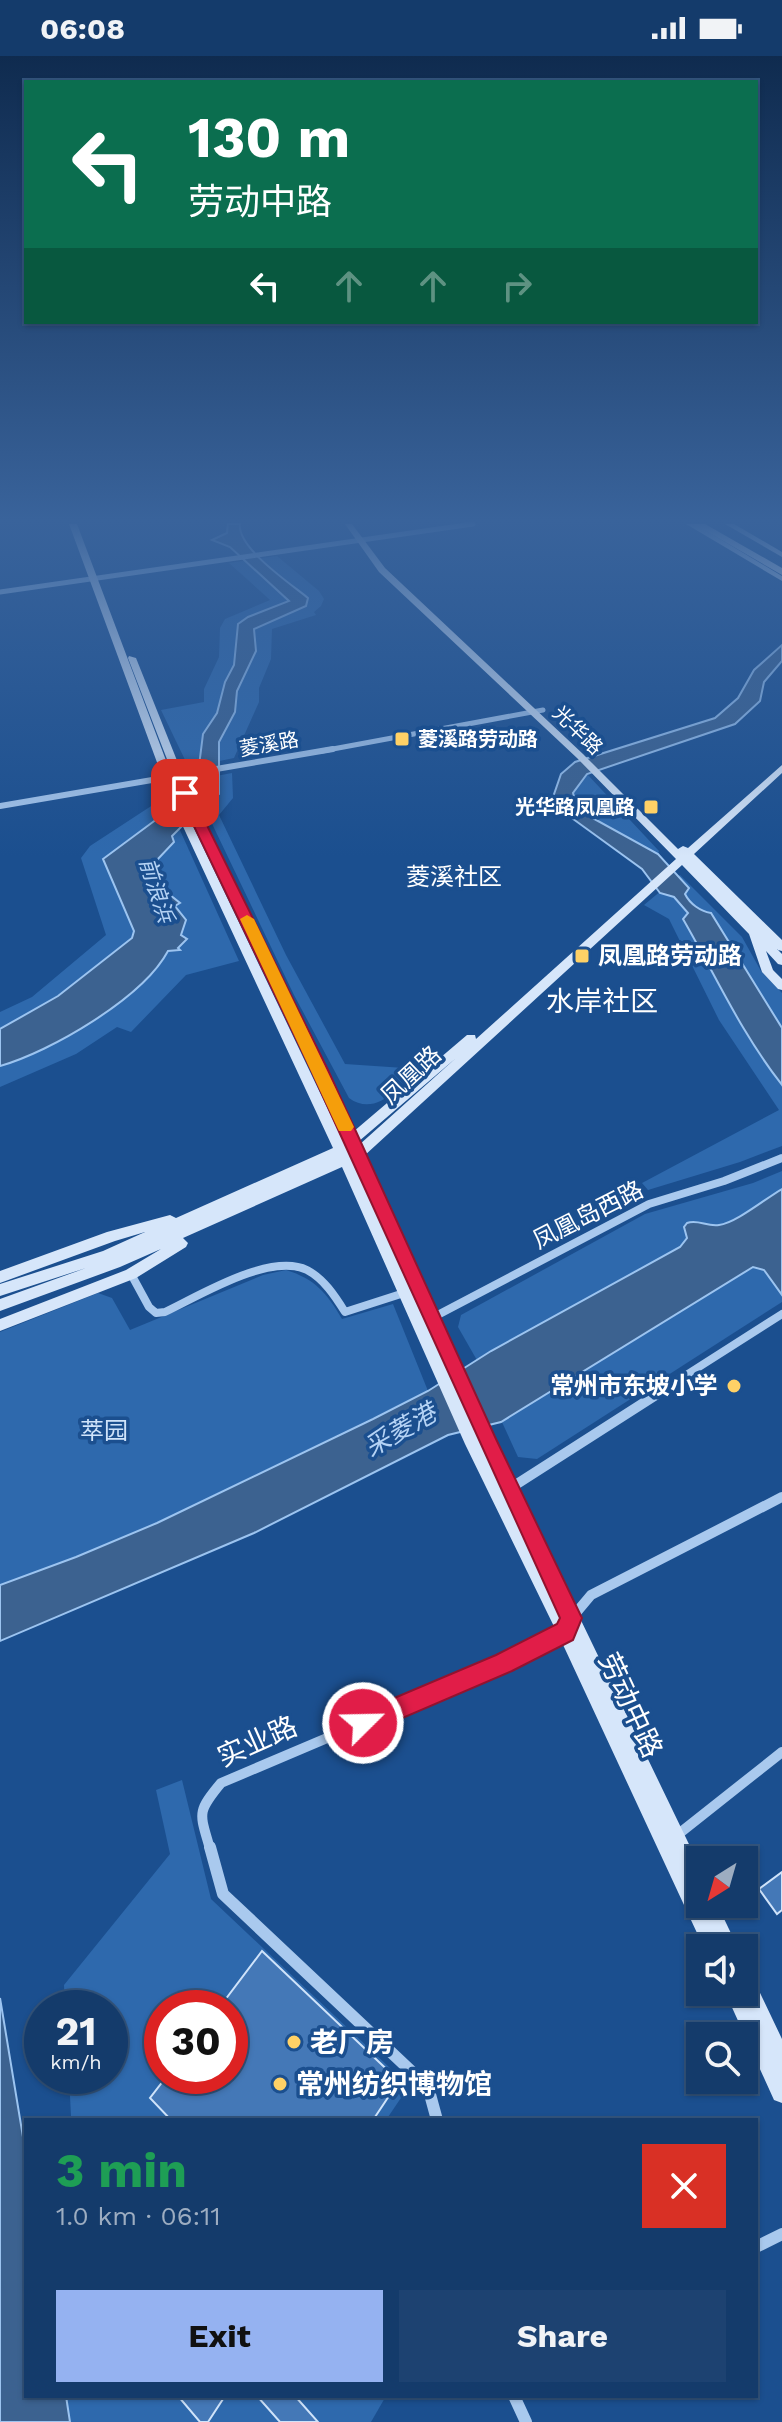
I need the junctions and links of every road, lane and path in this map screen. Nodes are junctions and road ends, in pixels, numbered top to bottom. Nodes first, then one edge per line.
1 (119, 634) edge
2 (454, 634) edge
3 (539, 711) junction
4 (782, 756) edge
5 (782, 768) edge
6 (173, 777) junction
7 (0, 806) edge
8 (191, 819) junction
9 (678, 857) junction
10 (756, 929) junction
11 (782, 937) edge
12 (782, 947) edge
13 (782, 961) edge
14 (782, 986) edge
15 (349, 1152) junction
16 (782, 1158) edge
17 (220, 1212) junction
18 (131, 1274) junction
19 (0, 1277) edge
20 (0, 1290) edge
21 (404, 1293) junction
22 (0, 1305) edge
23 (782, 1314) edge
24 (426, 1322) junction
25 (0, 1325) edge
26 (480, 1443) junction
27 (509, 1489) junction
28 (782, 1497) edge
29 (568, 1625) junction
30 (782, 1752) edge
31 (675, 1837) junction
32 (686, 1860) edge
33 (709, 1934) edge
34 (742, 2006) edge
35 (756, 2006) edge
36 (782, 2062) edge
37 (782, 2092) edge
38 (436, 2118) edge
39 (782, 2234) edge
40 (758, 2246) edge
41 (515, 2398) edge
42 (526, 2422) edge

1 - 6 main road
2 - 3 main road, 光华路
3 - 6 street, 菱溪路
3 - 9 main road, 光华路
4 - 9 main road, 凤凰路
5 - 9 main road, 凤凰路
6 - 7 street, 菱溪路
6 - 8 main road
6 - 8 main road
8 - 15 main road
9 - 10 main road, 光华路
9 - 15 main road, 凤凰路
10 - 11 main road
10 - 12 main road, 光华路
10 - 13 main road, 光华路
10 - 14 main road
15 - 17 main road, 凤凰路
15 - 21 main road
15 - 24 main road
16 - 24 street, 凤凰岛西路
17 - 18 main road
17 - 19 main road
17 - 20 main road, 凤凰路
17 - 22 main road, 凤凰路
18 - 21 street
18 - 25 main road
21 - 24 main road
23 - 27 street
24 - 26 main road
26 - 27 main road, 劳动中路
26 - 29 main road, 劳动中路
27 - 29 main road, 劳动中路
28 - 29 street
29 - 31 main road, 劳动中路
29 - 33 main road, 劳动中路
29 - 38 street, 实业路
30 - 31 street
31 - 32 main road, 劳动中路
34 - 37 main road
35 - 36 main road
39 - 40 street
41 - 42 street

